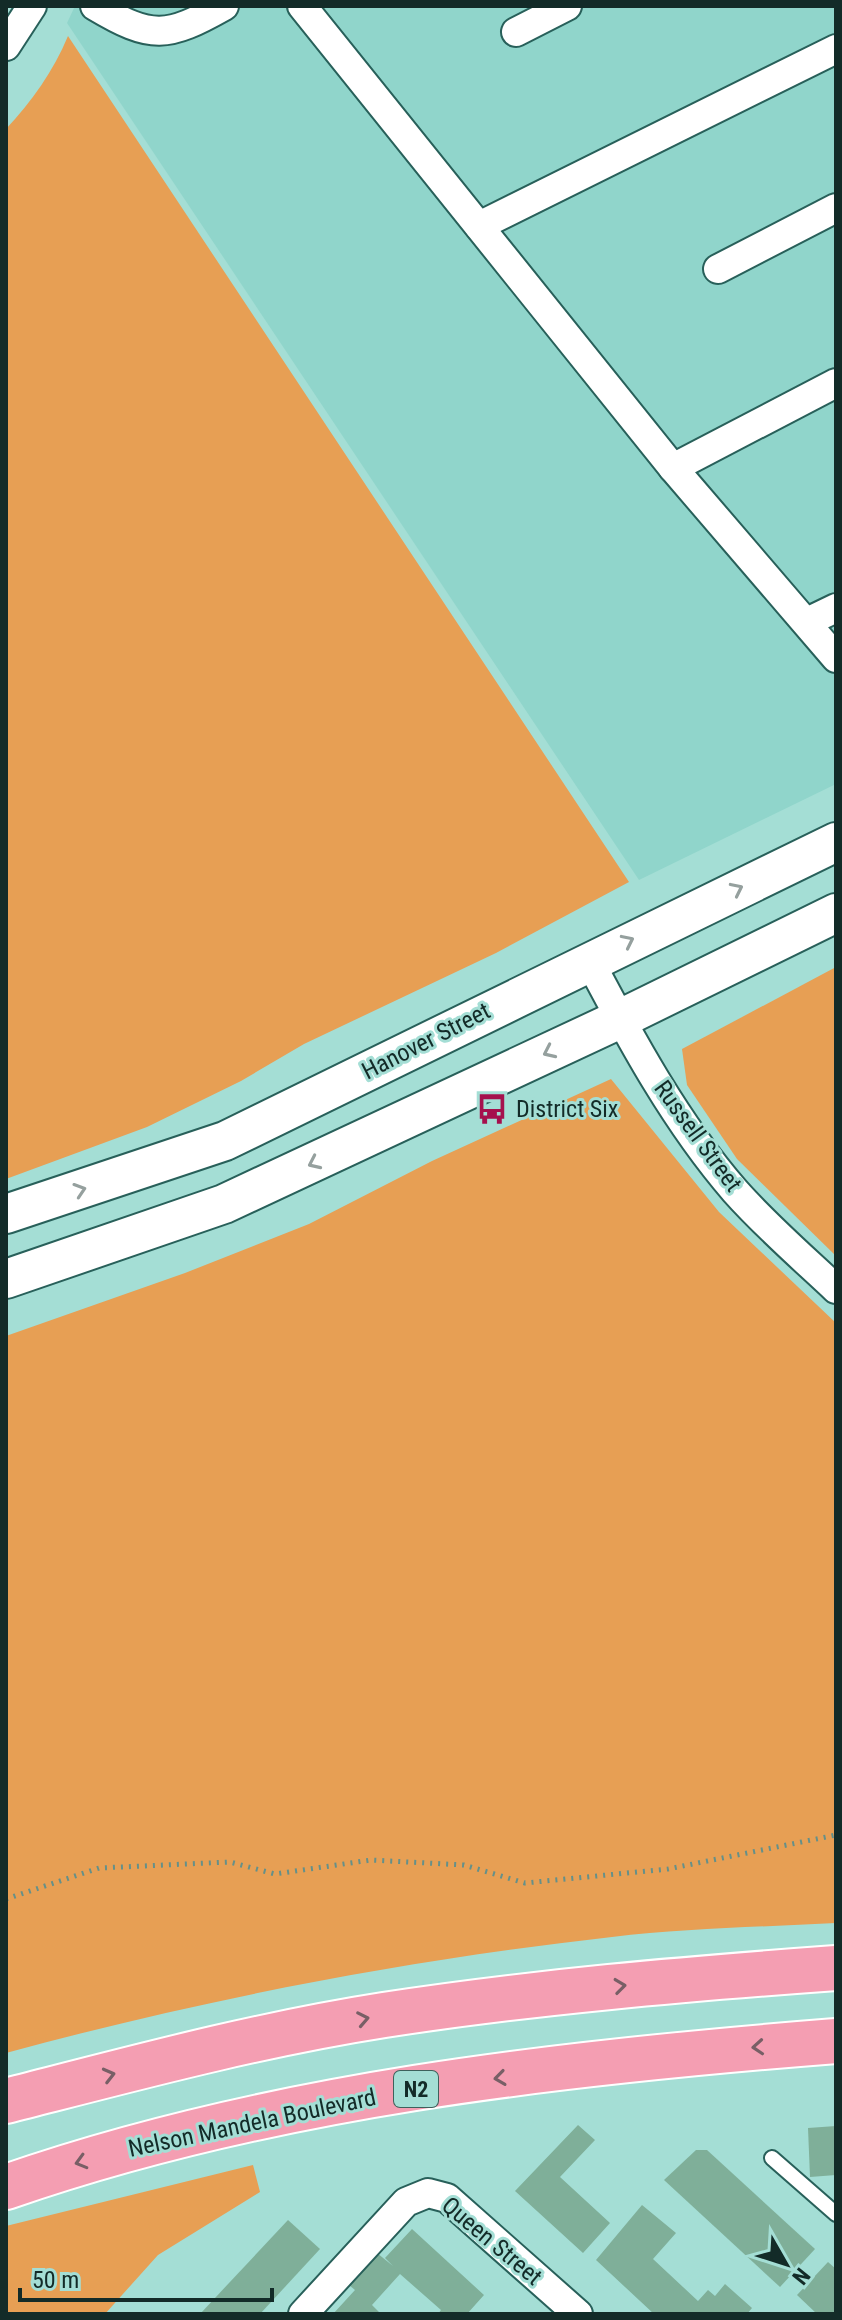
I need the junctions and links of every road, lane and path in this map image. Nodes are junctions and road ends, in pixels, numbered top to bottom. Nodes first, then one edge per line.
1 (32, 6) edge
2 (95, 6) edge
3 (224, 6) edge
4 (302, 6) edge
5 (567, 6) edge
6 (516, 32) dead end
7 (6, 46) edge
8 (836, 49) edge
9 (836, 208) edge
10 (479, 226) junction
11 (718, 269) dead end
12 (836, 383) edge
13 (673, 468) junction
14 (836, 608) edge
15 (807, 622) junction
16 (836, 658) edge
17 (836, 842) edge
18 (836, 913) edge
19 (589, 960) junction
20 (620, 1019) junction
21 (6, 1214) edge
22 (6, 1279) edge
23 (836, 1289) edge
24 (836, 1835) edge
25 (6, 1899) edge
26 (836, 1968) edge
27 (836, 2041) edge
28 (6, 2101) edge
29 (772, 2158) dead end
30 (6, 2187) edge
31 (836, 2214) edge
32 (303, 2314) edge
33 (578, 2314) edge

1 - 7 street
2 - 3 street
4 - 10 street
5 - 6 street
8 - 10 street
9 - 11 street
10 - 13 street
12 - 13 street
13 - 15 street
14 - 15 street
15 - 16 street
19 -> 17 street, Hanover Street
18 - 20 street
19 - 20 street, Russell Street
21 -> 19 street, Hanover Street
20 -> 22 street
20 - 23 street, Russell Street
24 - 25 path
28 -> 26 highway
27 -> 30 highway, Nelson Mandela Boulevard / N2
29 - 31 lane
32 - 33 street, Queen Street

